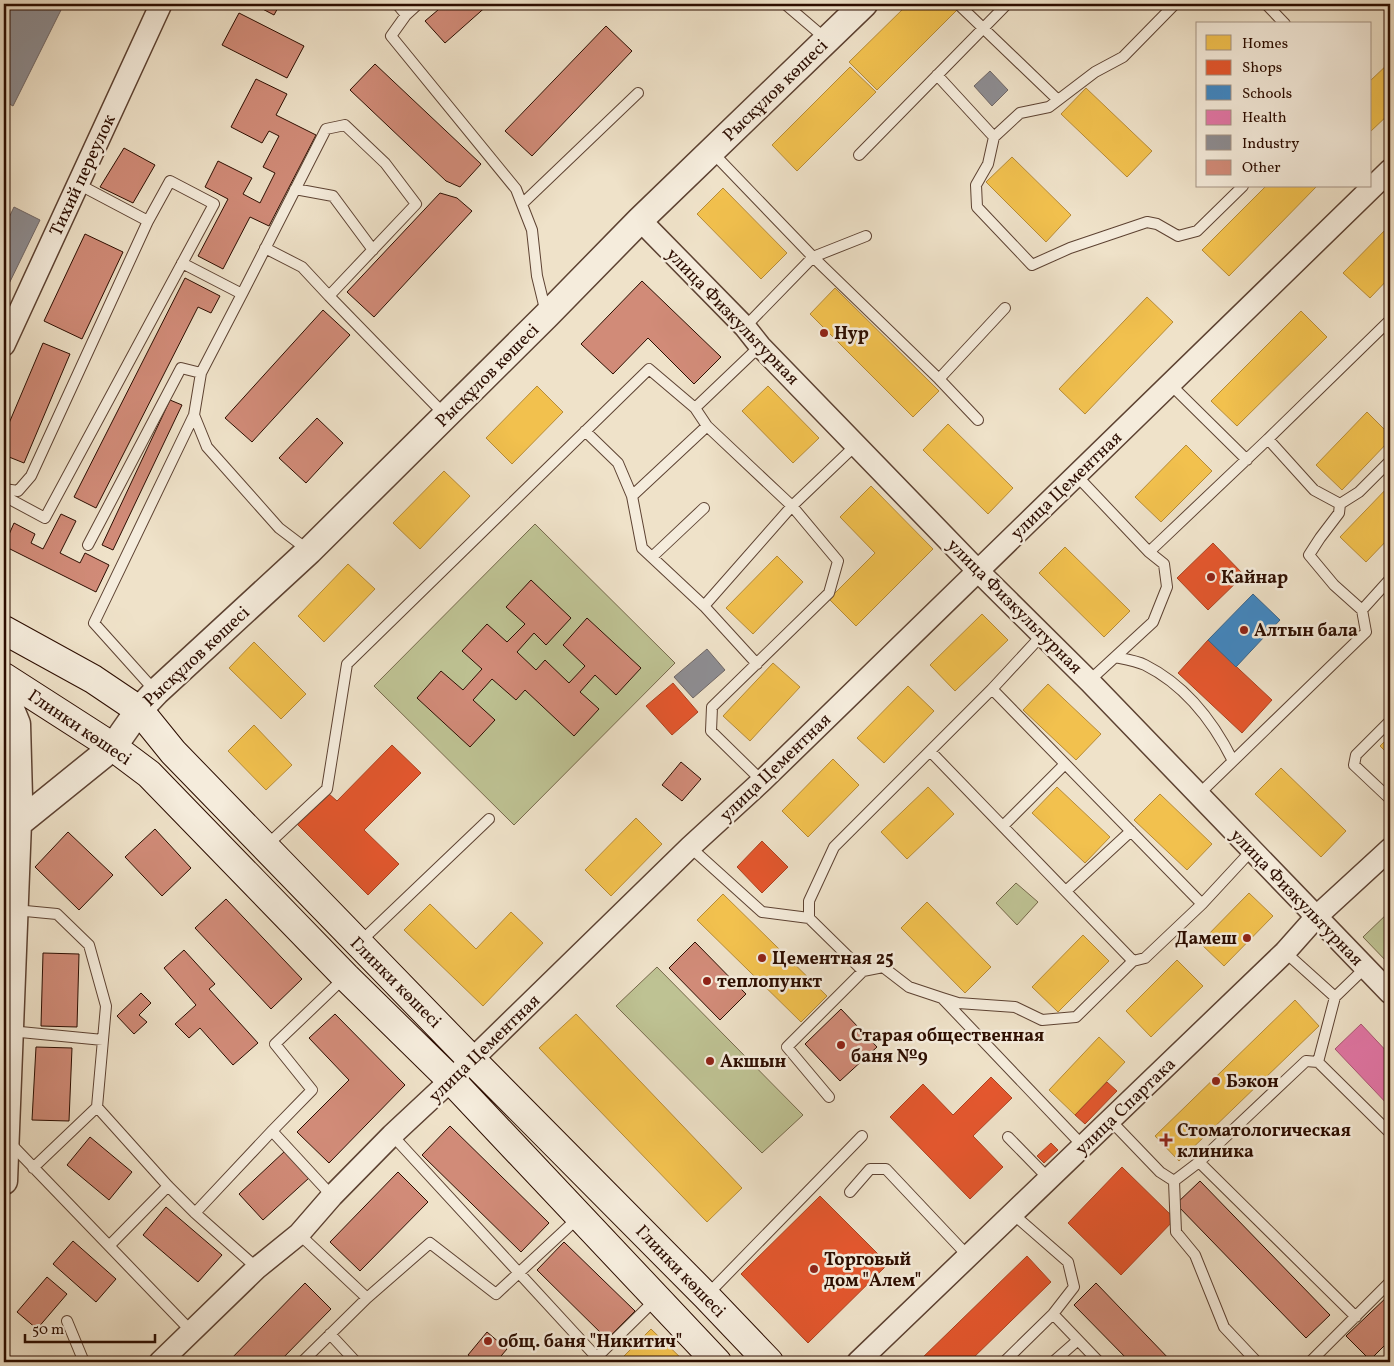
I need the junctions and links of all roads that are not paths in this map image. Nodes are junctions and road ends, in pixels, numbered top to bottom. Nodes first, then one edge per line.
1 (161, 4) edge
2 (397, 4) edge
3 (418, 4) edge
4 (785, 4) edge
5 (864, 4) edge
6 (958, 4) edge
7 (1007, 4) edge
8 (1175, 4) edge
9 (1266, 4) edge
10 (406, 15) junction
11 (1283, 22) edge
12 (983, 28) junction
13 (827, 40) junction
14 (937, 75) junction
15 (638, 93) dead end
16 (1058, 100) junction
17 (994, 137) junction
18 (711, 151) junction
19 (859, 155) dead end
20 (1390, 170) edge
21 (78, 184) junction
22 (1241, 188) edge
23 (1371, 188) edge
24 (1372, 188) edge
25 (295, 189) junction
26 (522, 204) junction
27 (640, 220) junction
28 (148, 222) junction
29 (866, 236) dead end
30 (265, 248) junction
31 (373, 250) junction
32 (813, 257) junction
33 (182, 263) junction
34 (242, 294) junction
35 (329, 296) junction
36 (1005, 308) dead end
37 (547, 315) junction
38 (1390, 320) edge
39 (745, 327) junction
40 (4, 345) edge
41 (760, 346) junction
42 (201, 374) junction
43 (939, 379) junction
44 (1170, 384) junction
45 (696, 408) junction
46 (194, 415) junction
47 (446, 416) junction
48 (978, 420) dead end
49 (707, 426) junction
50 (585, 431) junction
51 (1268, 439) junction
52 (857, 444) junction
53 (1247, 460) junction
54 (1390, 461) edge
55 (1076, 475) junction
56 (4, 489) edge
57 (4, 496) edge
58 (632, 496) junction
59 (1340, 504) junction
60 (792, 506) junction
61 (704, 508) dead end
62 (88, 545) dead end
63 (309, 551) junction
64 (1149, 552) junction
65 (652, 557) junction
66 (978, 571) junction
67 (1390, 580) edge
68 (704, 606) junction
69 (1362, 610) junction
70 (4, 630) edge
71 (1042, 634) junction
72 (1116, 657) junction
73 (757, 664) junction
74 (4, 677) edge
75 (1089, 681) junction
76 (992, 689) junction
77 (4, 692) edge
78 (147, 701) junction
79 (1390, 721) edge
80 (113, 747) junction
81 (930, 750) junction
82 (1233, 761) junction
83 (1065, 764) junction
84 (762, 781) junction
85 (1198, 796) junction
86 (1390, 799) edge
87 (488, 819) dead end
88 (19, 823) junction
89 (1003, 826) junction
90 (1131, 831) junction
91 (265, 847) junction
92 (690, 847) junction
93 (1390, 849) edge
94 (1252, 850) junction
95 (1066, 891) junction
96 (1202, 904) junction
97 (15, 910) junction
98 (1317, 916) junction
99 (809, 918) junction
100 (358, 944) junction
101 (1285, 952) junction
102 (1133, 961) junction
103 (1365, 968) junction
104 (863, 971) junction
105 (346, 977) junction
106 (1390, 993) edge
107 (1335, 997) junction
108 (942, 998) junction
109 (10, 1030) junction
110 (103, 1040) junction
111 (472, 1060) junction
112 (1318, 1062) junction
113 (451, 1080) junction
114 (829, 1096) dead end
115 (97, 1107) junction
116 (1110, 1120) junction
117 (272, 1131) junction
118 (1390, 1133) edge
119 (392, 1135) junction
120 (862, 1136) dead end
121 (1008, 1137) dead end
122 (6, 1139) junction
123 (1082, 1146) junction
124 (1199, 1162) junction
125 (33, 1168) junction
126 (4, 1170) edge
127 (1049, 1179) junction
128 (4, 1181) edge
129 (1174, 1181) junction
130 (168, 1186) junction
131 (850, 1192) dead end
132 (332, 1196) junction
133 (195, 1213) junction
134 (1012, 1214) junction
135 (579, 1217) junction
136 (299, 1234) junction
137 (109, 1246) junction
138 (968, 1256) junction
139 (256, 1268) junction
140 (518, 1274) junction
141 (1390, 1282) edge
142 (706, 1296) junction
143 (367, 1298) junction
144 (656, 1298) junction
145 (1053, 1314) junction
146 (1356, 1317) junction
147 (67, 1321) dead end
148 (191, 1331) junction
149 (330, 1334) junction
150 (1078, 1340) junction
151 (597, 1361) edge
152 (84, 1362) edge
153 (160, 1362) edge
154 (302, 1362) edge
155 (356, 1362) edge
156 (717, 1362) edge
157 (769, 1362) edge
158 (858, 1362) edge
159 (1004, 1362) edge
160 (1052, 1362) edge
161 (1099, 1362) edge
162 (1257, 1362) edge
163 (1310, 1362) edge

1 - 21 street, Тихий переулок
2 - 10 lane
3 - 10 lane
4 - 13 lane
5 - 13 street, Рысқұлов көшесі
6 - 12 lane
7 - 12 lane
8 - 16 lane
9 - 11 lane
10 - 26 lane
12 - 14 lane
12 - 16 lane
13 - 18 street, Рысқұлов көшесі
14 - 17 lane
14 - 19 lane
15 - 26 lane
16 - 17 lane
17 - 22 lane
18 - 27 street, Рысқұлов көшесі
18 - 32 lane
20 - 24 street, улица Цементная
21 - 28 lane
21 - 40 street, Тихий переулок
23 - 44 street, улица Цементная
25 - 30 lane
25 - 31 lane
25 - 31 lane
26 - 37 lane
27 - 37 street, Рысқұлов көшесі
27 - 39 street, улица Физкультурная
28 - 33 lane
28 - 56 lane
29 - 32 lane
30 - 34 lane
30 - 35 lane
31 - 35 lane
32 - 39 lane
32 - 43 lane
33 - 34 lane
33 - 57 lane
34 - 42 lane
35 - 47 lane
36 - 43 lane
37 - 47 street, Рысқұлов көшесі
38 - 51 lane
39 - 41 street, улица Физкультурная
41 - 45 lane
41 - 52 street, улица Физкультурная
42 - 46 lane
42 - 62 lane
43 - 48 lane
44 - 53 lane
44 - 55 street, улица Цементная
45 - 49 lane
45 - 50 lane
46 - 63 lane
46 - 78 lane
47 - 63 street, Рысқұлов көшесі
49 - 58 lane
49 - 60 lane
50 - 58 lane
50 - 91 lane
51 - 53 lane
51 - 59 lane
52 - 60 lane
52 - 66 street, улица Физкультурная
53 - 64 lane
54 - 59 lane
55 - 64 lane
55 - 66 street, улица Цементная
58 - 65 lane
59 - 69 lane
60 - 68 lane
60 - 73 lane
61 - 65 lane
63 - 78 street, Рысқұлов көшесі
64 - 72 lane
65 - 68 lane
66 - 71 street, улица Физкультурная
66 - 84 street, улица Цементная
67 - 69 lane
68 - 73 lane
69 - 82 lane
70 - 78 main road, Глинки көшесі
71 - 75 street, улица Физкультурная
71 - 76 lane
72 - 75 lane
72 - 82 lane
73 - 84 lane
74 - 80 main road, Глинки көшесі
75 - 85 street, улица Физкультурная
76 - 81 lane
76 - 83 lane
77 - 88 street
78 - 80 street, Рысқұлов көшесі
78 - 91 main road, Глинки көшесі
79 - 86 lane
80 - 88 street, Рысқұлов көшесі
80 - 105 main road, Глинки көшесі
81 - 89 lane
81 - 99 lane
82 - 85 lane
83 - 89 lane
83 - 90 lane
84 - 92 street, улица Цементная
85 - 94 street, улица Физкультурная
87 - 100 lane
88 - 97 street
89 - 95 lane
90 - 95 lane
90 - 96 lane
91 - 100 main road, Глинки көшесі
92 - 99 lane
92 - 111 street, улица Цементная
93 - 98 street, улица Спартака
94 - 96 lane
94 - 98 street, улица Физкультурная
95 - 102 lane
96 - 102 lane
97 - 109 street
97 - 110 lane
98 - 101 street, улица Спартака
98 - 103 street, улица Физкультурная
99 - 104 lane
100 - 111 main road, Глинки көшесі
101 - 107 lane
101 - 116 street, улица Спартака
102 - 108 lane
103 - 106 street, улица Физкультурная
103 - 107 lane
104 - 108 lane
104 - 114 lane
105 - 113 main road, Глинки көшесі
105 - 117 lane
107 - 112 lane
108 - 123 lane
109 - 110 lane
109 - 122 street
110 - 115 lane
111 - 113 street, улица Цементная
111 - 142 main road, Глинки көшесі
112 - 118 lane
112 - 124 lane
113 - 119 street, улица Цементная
113 - 135 main road, Глинки көшесі
115 - 125 lane
115 - 130 lane
116 - 123 street, улица Спартака
116 - 129 lane
117 - 132 lane
117 - 133 lane
119 - 132 street, улица Цементная
119 - 140 lane
120 - 142 lane
121 - 127 lane
122 - 125 lane
122 - 126 street
123 - 127 street, улица Спартака
124 - 129 lane
124 - 146 lane
125 - 137 lane
126 - 128 street
127 - 134 street, улица Спартака
129 - 162 lane
130 - 133 lane
130 - 137 lane
131 - 138 lane
132 - 136 street, улица Цементная
133 - 139 lane
134 - 138 street, улица Спартака
134 - 145 lane
135 - 140 lane
135 - 144 main road, Глинки көшесі
136 - 139 street, улица Цементная
136 - 143 lane
137 - 148 lane
138 - 158 street, улица Спартака
139 - 148 street, улица Цементная
140 - 143 lane
140 - 151 lane
141 - 146 lane
142 - 157 main road, Глинки көшесі
143 - 149 lane
144 - 151 lane
144 - 156 main road, Глинки көшесі
145 - 150 lane
145 - 159 lane
146 - 163 lane
147 - 152 lane
148 - 153 street, улица Цементная
149 - 154 lane
149 - 155 lane
150 - 160 lane
150 - 161 lane

